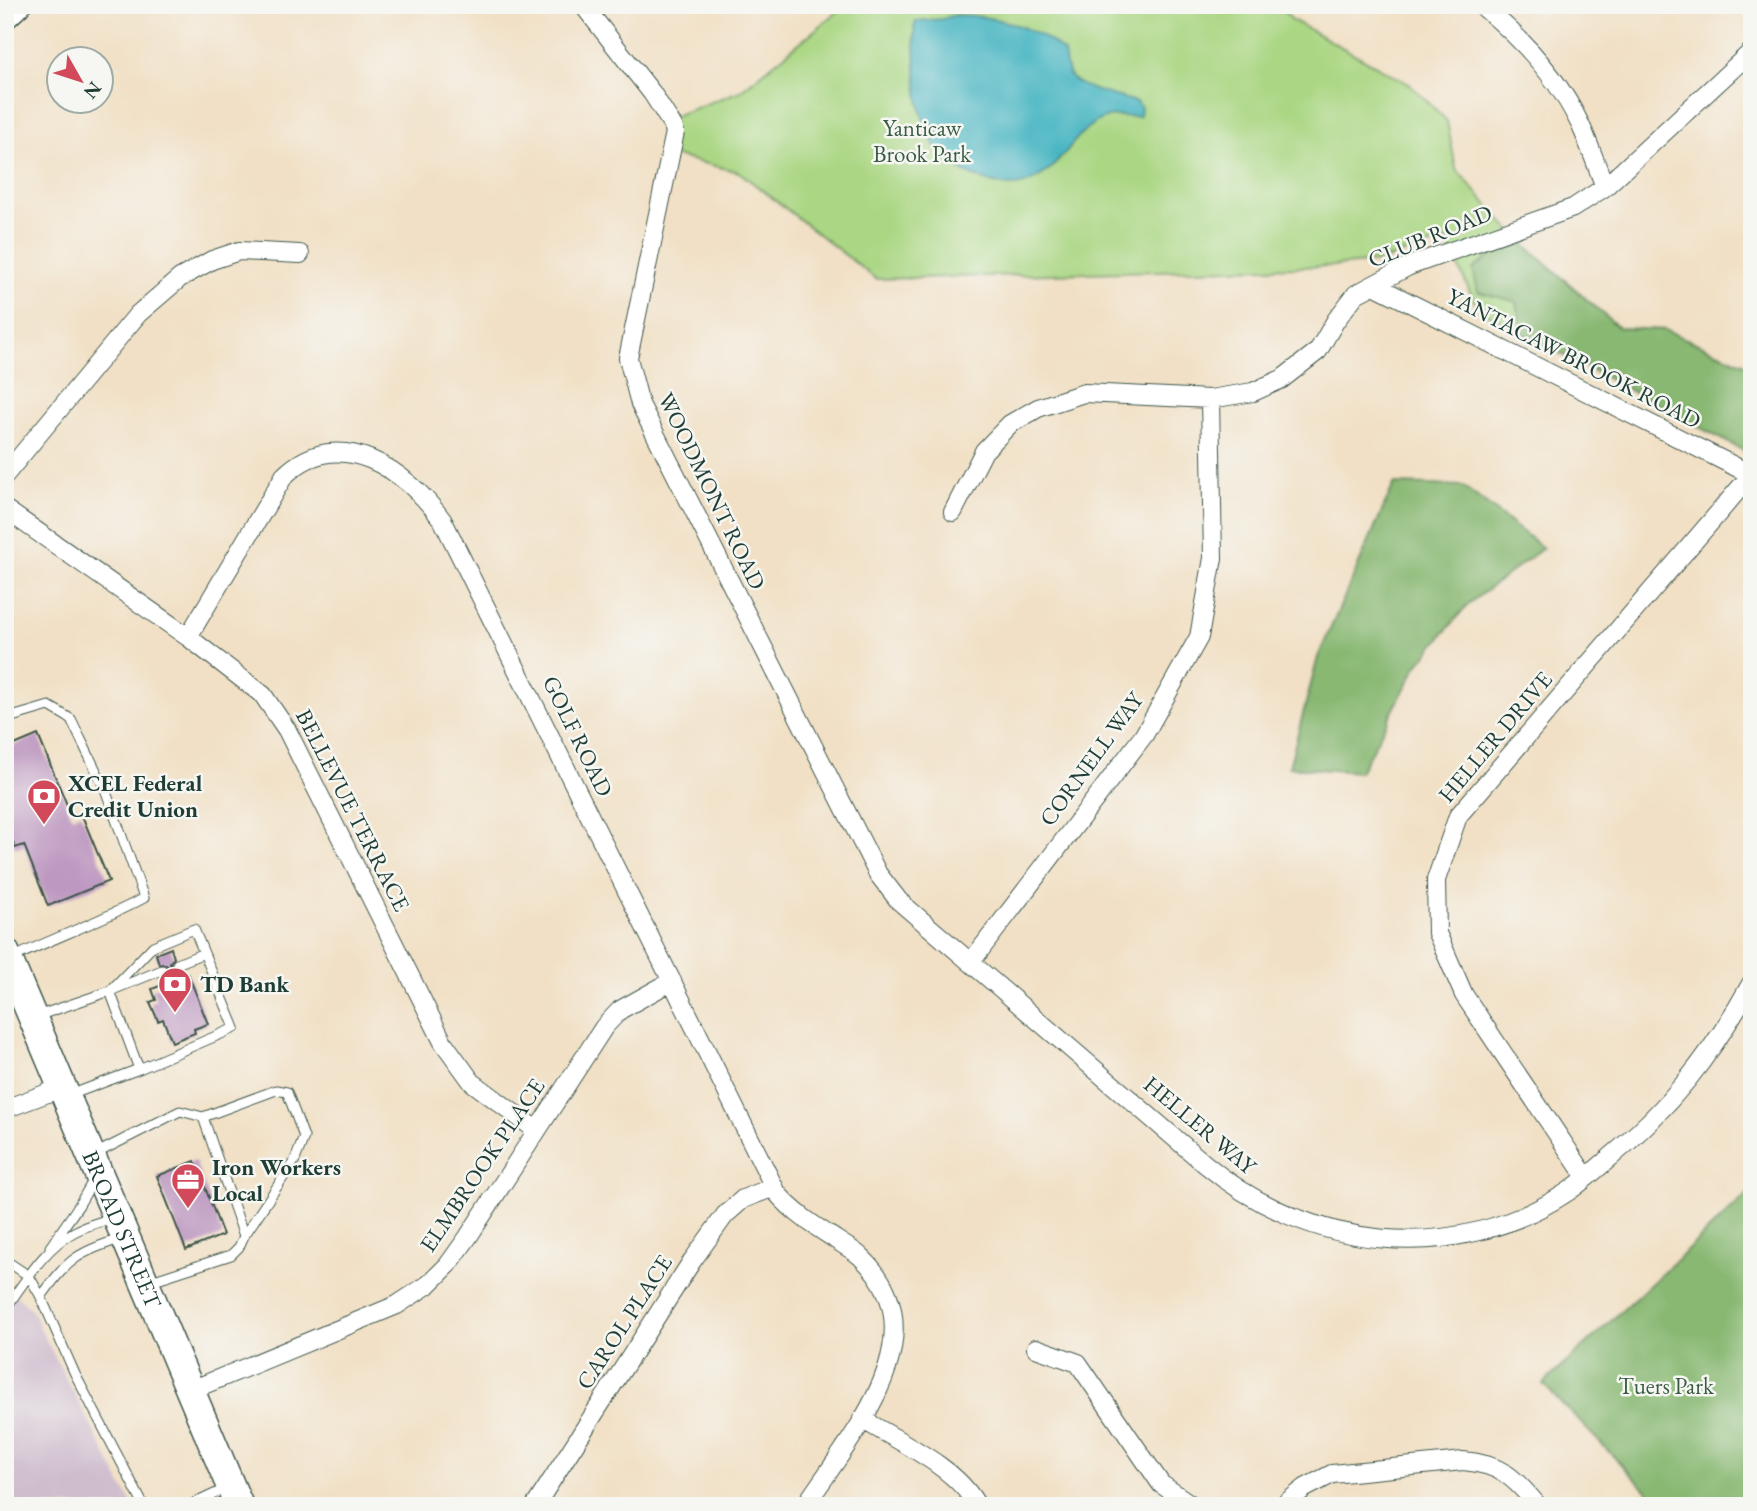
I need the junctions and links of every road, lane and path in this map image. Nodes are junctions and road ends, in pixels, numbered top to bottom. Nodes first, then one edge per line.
1 (18, 5) edge
2 (583, 5) edge
3 (1481, 5) edge
4 (5, 17) edge
5 (1752, 51) edge
6 (1605, 187) junction
7 (300, 254) dead end
8 (1374, 285) junction
9 (1210, 399) junction
10 (5, 475) edge
11 (1752, 475) edge
12 (5, 509) edge
13 (953, 512) dead end
14 (188, 637) junction
15 (5, 719) edge
16 (204, 953) junction
17 (7, 956) edge
18 (971, 961) junction
19 (177, 964) dead end
20 (162, 970) dead end
21 (672, 981) junction
22 (1752, 982) edge
23 (110, 991) junction
24 (32, 1018) junction
25 (139, 1069) junction
26 (63, 1092) junction
27 (5, 1109) edge
28 (204, 1117) junction
29 (536, 1130) junction
30 (94, 1164) junction
31 (1587, 1177) junction
32 (774, 1188) junction
33 (121, 1227) junction
34 (244, 1236) junction
35 (43, 1258) junction
36 (5, 1260) edge
37 (29, 1276) junction
38 (145, 1282) junction
39 (41, 1297) junction
40 (5, 1308) edge
41 (1037, 1348) dead end
42 (189, 1391) junction
43 (862, 1419) junction
44 (233, 1499) edge
45 (144, 1506) edge
46 (189, 1506) edge
47 (535, 1506) edge
48 (805, 1506) edge
49 (977, 1506) edge
50 (1193, 1506) edge
51 (1283, 1506) edge
52 (1538, 1506) edge

1 - 4 street
2 - 18 street, WOODMONT ROAD
3 - 6 street
5 - 6 street, CLUB ROAD
6 - 8 street, CLUB ROAD
7 - 10 street
8 - 9 street, CLUB ROAD
8 - 11 street, YANTACAW BROOK ROAD
9 - 13 street, CLUB ROAD
9 - 18 street, CORNELL WAY
11 - 31 street, HELLER DRIVE
12 - 14 street, BELLEVUE TERRACE
14 - 21 street, GOLF ROAD
14 - 29 street, BELLEVUE TERRACE
15 - 17 lane
16 - 19 lane
16 - 23 lane
16 - 25 lane
17 - 24 main road, BROAD STREET
18 - 31 street, HELLER WAY
20 - 23 lane
21 - 29 street, ELMBROOK PLACE
21 - 32 street, GOLF ROAD
22 - 31 street, HELLER WAY
23 - 24 lane
23 - 25 lane
24 - 26 main road, BROAD STREET
25 - 26 lane
26 - 27 street
26 - 30 main road, BROAD STREET
28 - 30 lane
28 - 34 lane
28 - 34 lane
29 - 42 street, ELMBROOK PLACE
30 - 33 main road, BROAD STREET
30 - 35 lane
32 - 43 street, GOLF ROAD
32 - 47 street, CAROL PLACE
33 - 35 lane
33 - 38 main road, BROAD STREET
33 - 39 lane
34 - 38 lane
35 - 37 lane
36 - 37 lane
37 - 39 lane
37 - 40 lane
38 - 42 main road, BROAD STREET
39 - 45 lane
41 - 50 street
42 - 44 main road, BROAD STREET
43 - 48 street
43 - 49 street
44 - 46 lane
51 - 52 street

